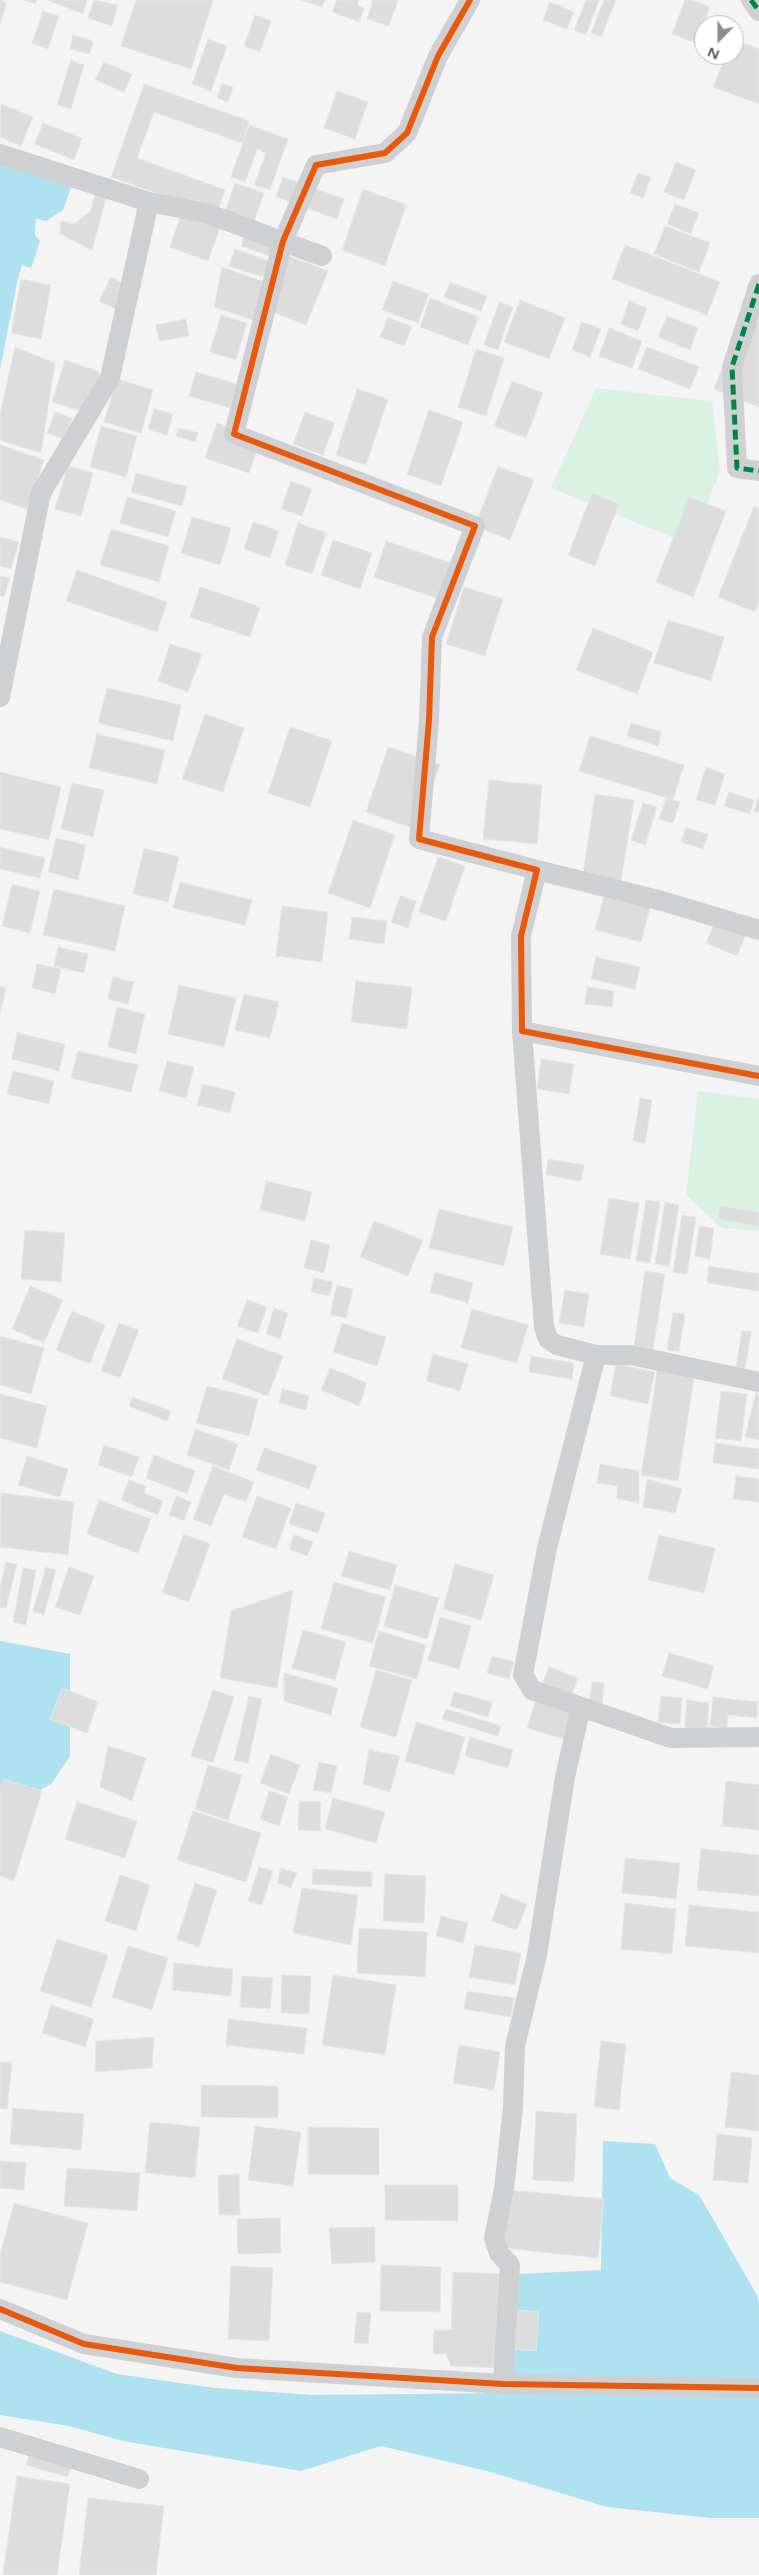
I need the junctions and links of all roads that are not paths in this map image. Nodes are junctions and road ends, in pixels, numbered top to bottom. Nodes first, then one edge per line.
1 (470, 0) edge
2 (751, 0) edge
3 (759, 11) edge
4 (0, 154) edge
5 (149, 202) junction
6 (283, 241) junction
7 (322, 256) dead end
8 (759, 284) edge
9 (759, 471) edge
10 (0, 693) edge
11 (538, 870) junction
12 (759, 930) edge
13 (522, 1031) junction
14 (759, 1076) edge
15 (596, 1355) junction
16 (759, 1382) edge
17 (581, 1707) junction
18 (759, 1737) edge
19 (0, 2309) edge
20 (503, 2384) junction
21 (759, 2388) edge
22 (0, 2437) edge
23 (138, 2479) dead end

1 - 6 street
2 - 3 street
4 - 5 street
5 - 6 street
5 - 10 street
6 - 7 street
6 - 11 street
8 - 9 street
11 - 12 street
11 - 13 street
13 - 14 street
13 - 15 street
15 - 16 street
15 - 17 street
17 - 18 street
17 - 20 street
19 - 20 street
20 - 21 street
22 - 23 street

